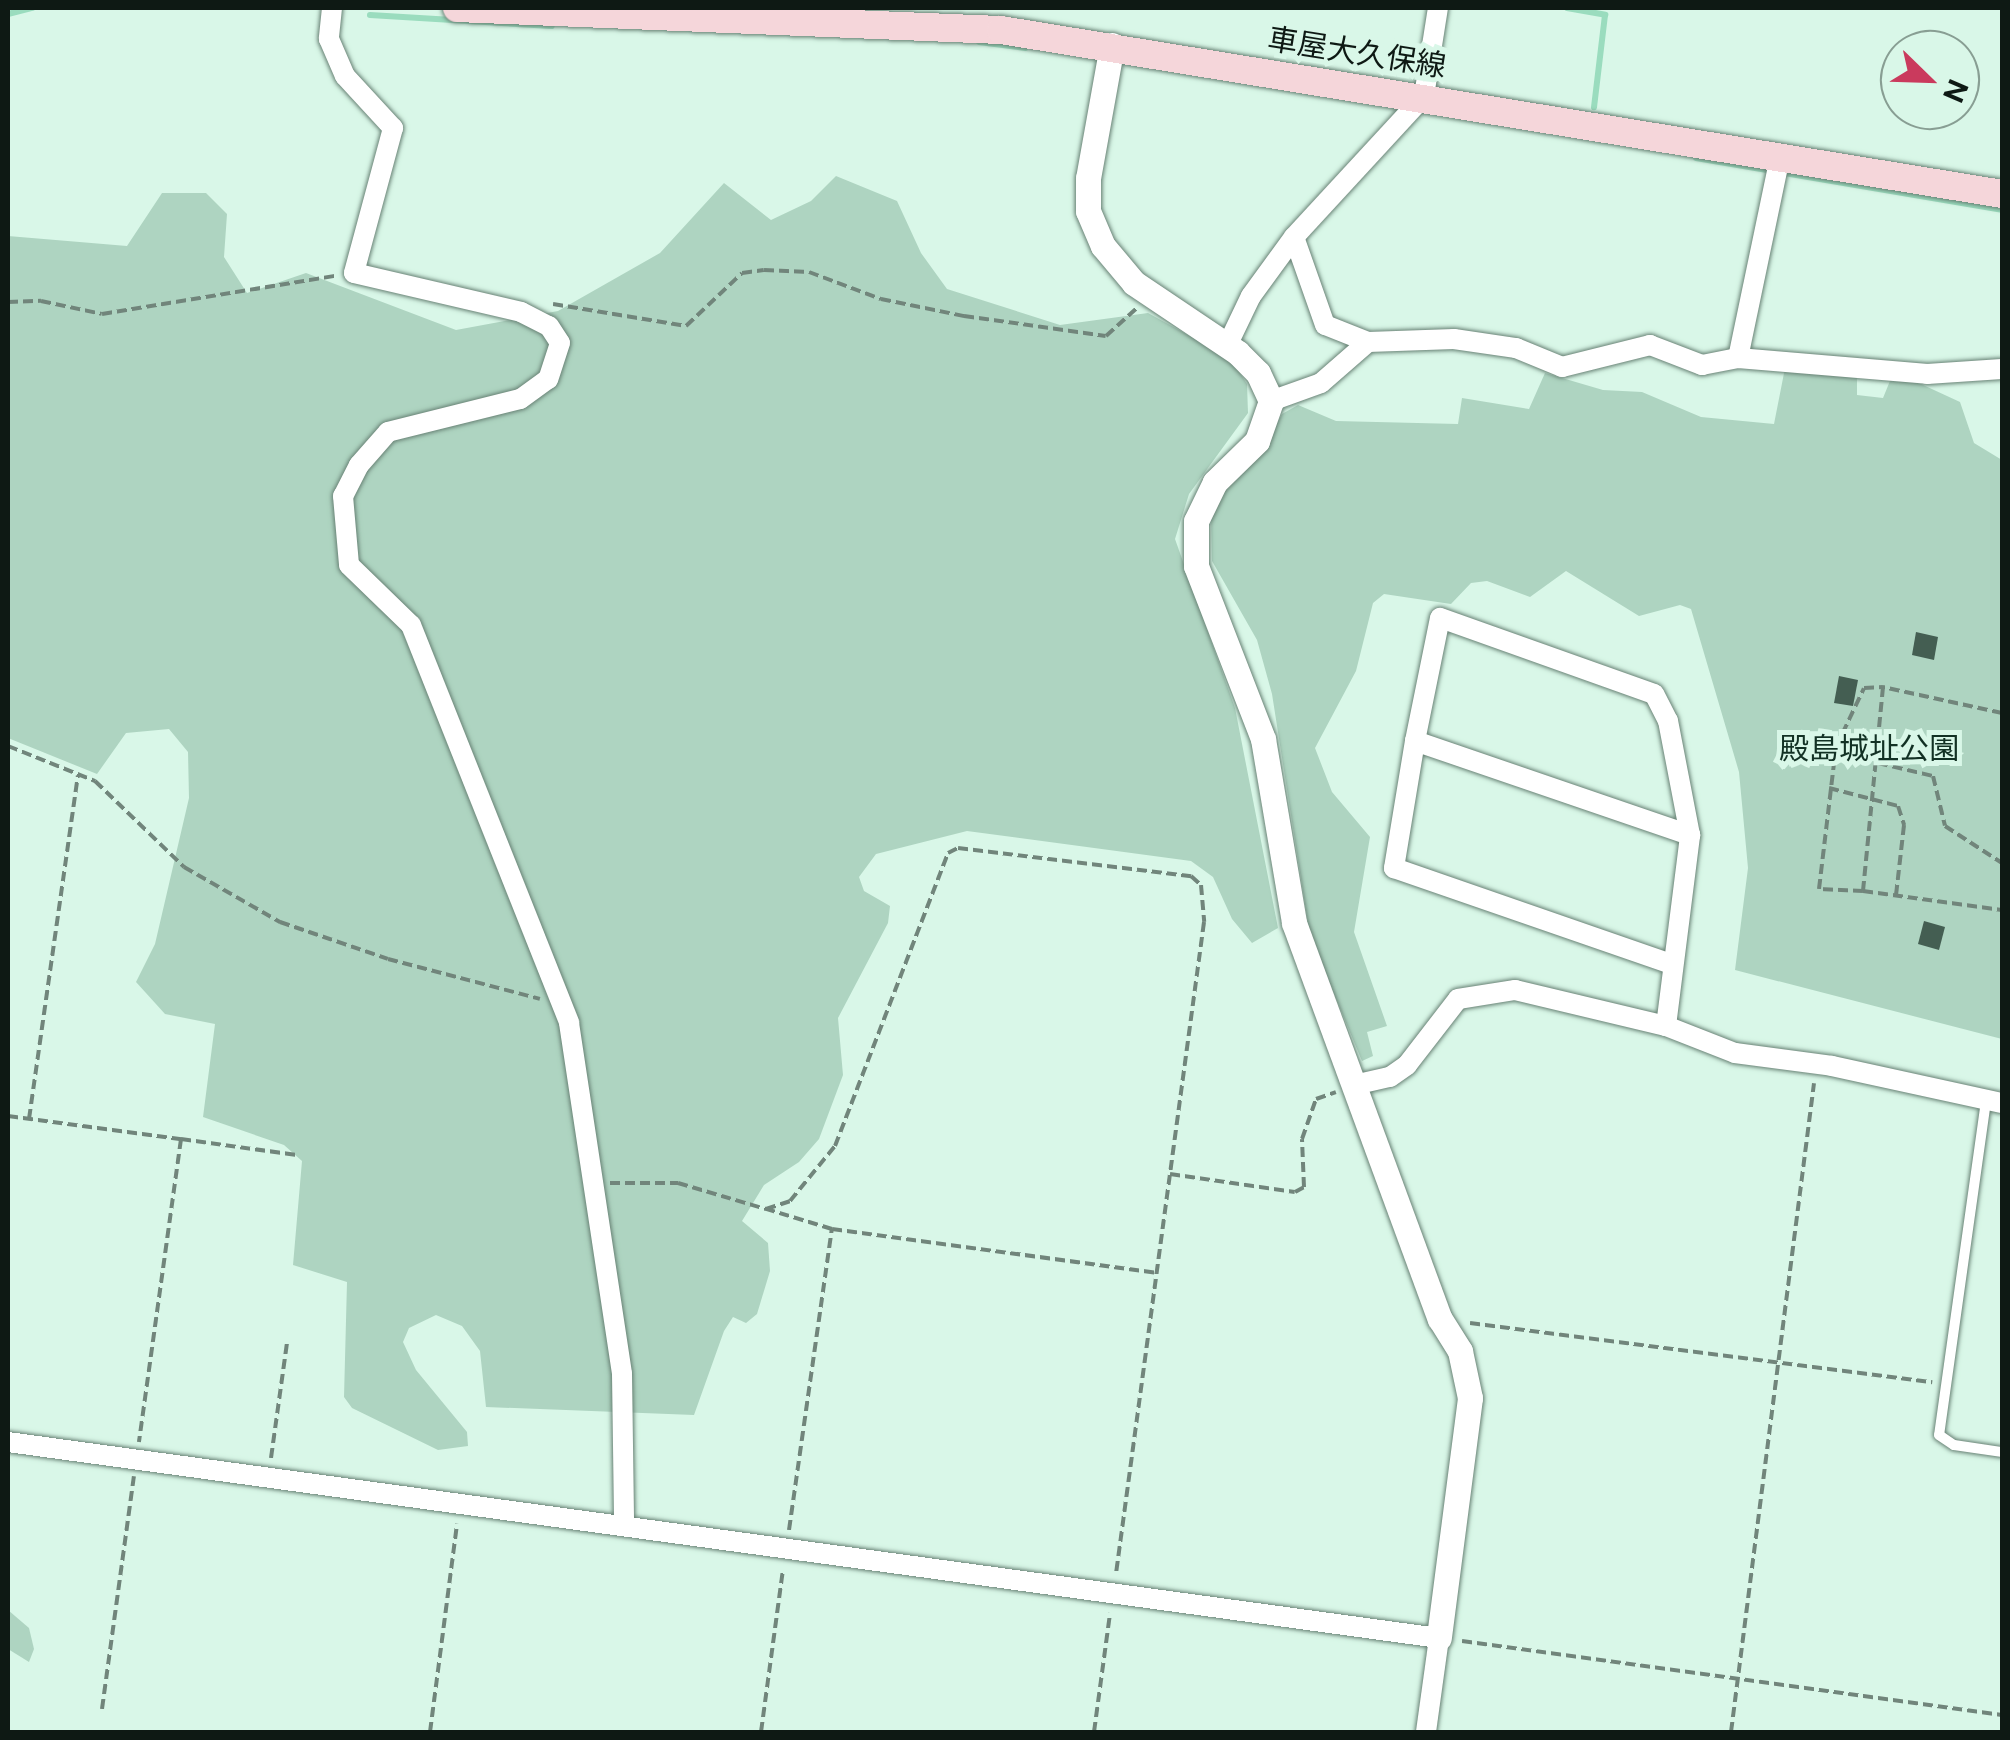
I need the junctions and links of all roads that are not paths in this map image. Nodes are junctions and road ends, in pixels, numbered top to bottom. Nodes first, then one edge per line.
1 (332, 8) edge
2 (457, 8) edge
3 (1438, 8) edge
4 (1112, 45) junction
5 (1424, 96) junction
6 (1778, 168) junction
7 (2002, 194) edge
8 (1294, 237) junction
9 (1368, 342) junction
10 (1227, 346) junction
11 (1738, 358) junction
12 (2002, 369) edge
13 (1271, 401) junction
14 (1415, 741) junction
15 (1690, 835) junction
16 (1672, 964) junction
17 (1666, 1026) junction
18 (1354, 1084) junction
19 (1994, 1102) edge
20 (8, 1442) edge
21 (2002, 1452) edge
22 (624, 1524) junction
23 (1439, 1638) junction
24 (1426, 1732) edge

1 - 22 street
2 - 4 main road, 車屋大久保線
3 - 5 street
4 - 5 main road, 車屋大久保線
4 - 10 street
5 - 6 main road, 車屋大久保線
5 - 8 street
6 - 7 main road, 車屋大久保線
6 - 11 street
8 - 9 street
8 - 10 street
9 - 11 street
9 - 13 street
10 - 13 street
11 - 12 street
13 - 18 street
14 - 15 street
14 - 15 street
14 - 16 street
15 - 16 street
16 - 17 street
17 - 18 street
17 - 19 street
18 - 23 street
19 - 21 lane
20 - 22 street
22 - 23 street
23 - 24 street

